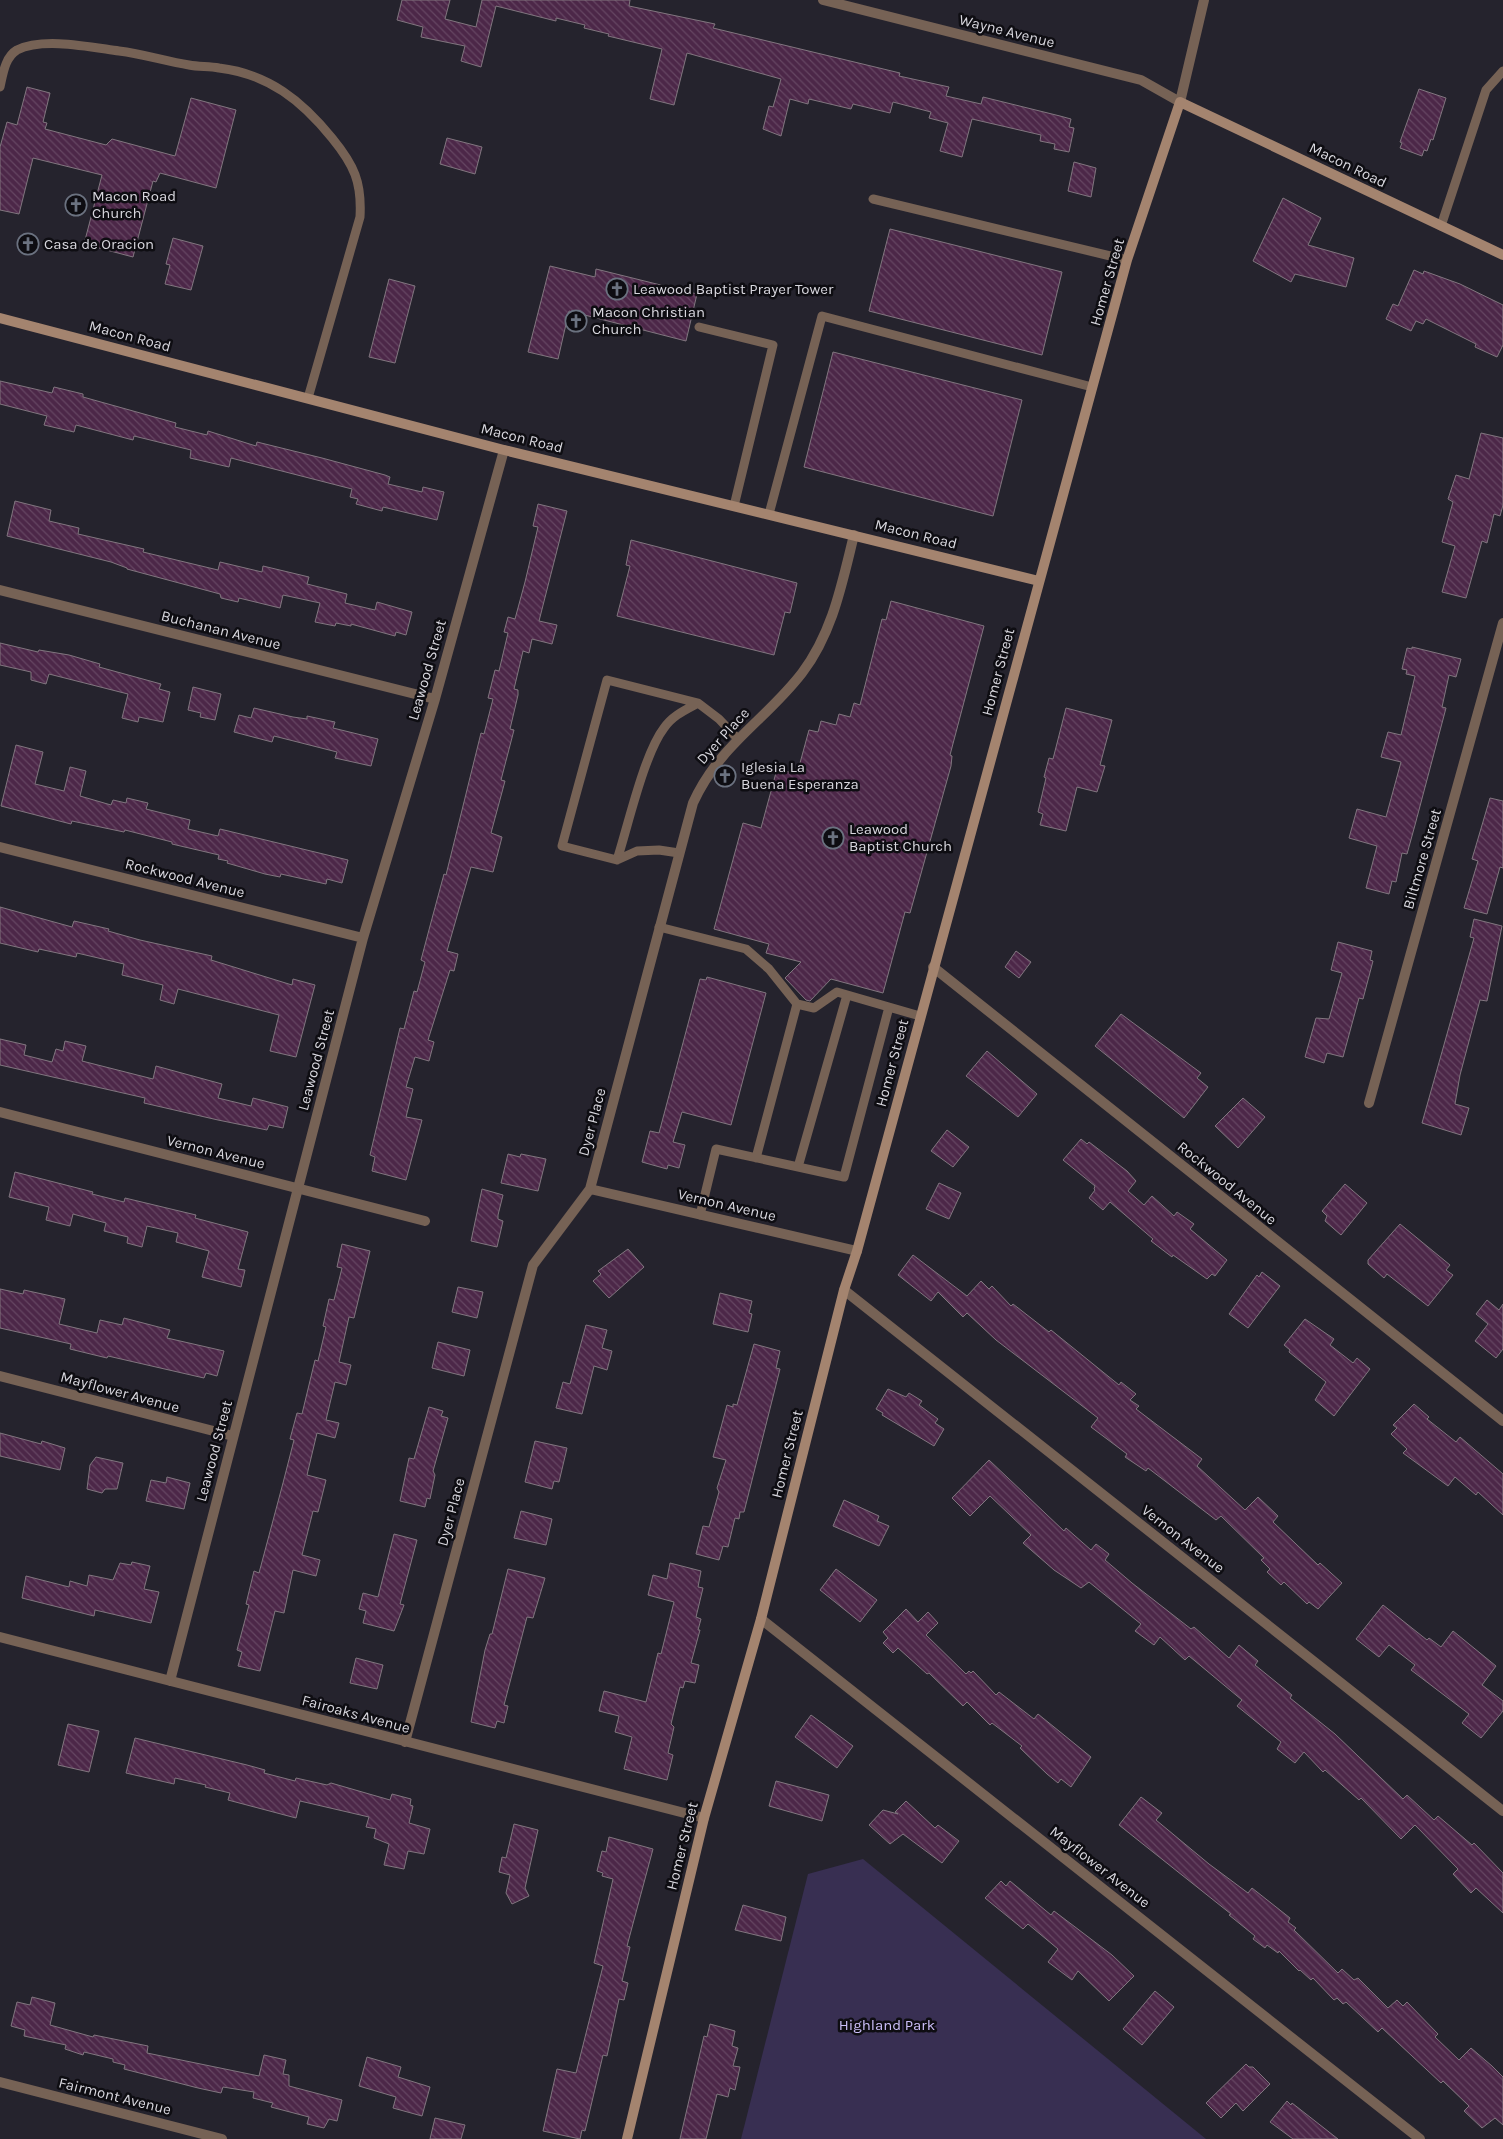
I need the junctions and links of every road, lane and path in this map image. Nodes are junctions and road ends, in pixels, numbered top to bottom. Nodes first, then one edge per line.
1 (823, 0) edge
2 (1204, 0) edge
3 (1503, 71) edge
4 (0, 87) edge
5 (1180, 102) junction
6 (873, 199) dead end
7 (1441, 226) junction
8 (1503, 255) edge
9 (1128, 260) junction
10 (0, 318) edge
11 (699, 327) dead end
12 (1092, 387) junction
13 (308, 398) junction
14 (504, 450) junction
15 (734, 506) junction
16 (769, 514) junction
17 (854, 535) junction
18 (1039, 581) junction
19 (0, 590) edge
20 (1503, 623) edge
21 (435, 699) junction
22 (698, 703) junction
23 (737, 738) junction
24 (0, 847) edge
25 (679, 853) junction
26 (618, 860) junction
27 (660, 926) junction
28 (363, 938) junction
29 (933, 967) junction
30 (847, 995) junction
31 (796, 1004) junction
32 (889, 1007) junction
33 (920, 1016) junction
34 (1369, 1103) dead end
35 (0, 1112) edge
36 (756, 1158) junction
37 (798, 1167) junction
38 (298, 1189) junction
39 (590, 1189) junction
40 (700, 1215) junction
41 (425, 1221) dead end
42 (857, 1251) junction
43 (844, 1290) junction
44 (0, 1376) edge
45 (1503, 1421) edge
46 (233, 1436) junction
47 (761, 1619) junction
48 (0, 1638) edge
49 (170, 1681) junction
50 (405, 1742) junction
51 (1503, 1811) edge
52 (704, 1818) junction
53 (0, 2082) edge
54 (222, 2139) edge
55 (627, 2139) edge
56 (1420, 2139) edge

1 - 5 street, Wayne Avenue
2 - 5 street, Homer Street
3 - 7 lane
4 - 13 lane
5 - 7 main road, Macon Road
5 - 9 main road, Homer Street
6 - 9 lane
7 - 8 main road, Macon Road
9 - 12 main road, Homer Street
10 - 13 main road, Macon Road
11 - 15 lane
12 - 16 lane
12 - 18 main road, Homer Street
13 - 14 main road, Macon Road
14 - 15 main road, Macon Road
14 - 21 street, Leawood Street
15 - 16 main road, Macon Road
16 - 17 main road, Macon Road
17 - 18 main road, Macon Road
17 - 23 street, Dyer Place
18 - 29 main road, Homer Street
19 - 21 street, Buchanan Avenue
20 - 34 street, Biltmore Street
21 - 28 street, Leawood Street
22 - 23 lane
22 - 26 lane
22 - 26 lane
23 - 25 street, Dyer Place
24 - 28 street, Rockwood Avenue
25 - 26 lane
25 - 27 street, Dyer Place
27 - 31 lane
27 - 39 street, Dyer Place
28 - 38 street, Leawood Street
29 - 33 main road, Homer Street
29 - 45 street, Rockwood Avenue
30 - 31 lane
30 - 32 lane
30 - 37 lane
31 - 36 lane
32 - 33 lane
32 - 37 lane
33 - 42 main road, Homer Street
35 - 38 street, Vernon Avenue
36 - 37 lane
36 - 40 lane
38 - 41 street, Vernon Avenue
38 - 46 street, Leawood Street
39 - 40 street, Vernon Avenue
39 - 50 street, Dyer Place
40 - 42 street, Vernon Avenue
42 - 43 main road, Homer Street
43 - 47 main road, Homer Street
43 - 51 street, Vernon Avenue
44 - 46 street, Mayflower Avenue
46 - 49 street, Leawood Street
47 - 52 main road, Homer Street
47 - 56 street, Mayflower Avenue
48 - 49 street, Fairoaks Avenue
49 - 50 street, Fairoaks Avenue
50 - 52 street, Fairoaks Avenue
52 - 55 main road, Homer Street
53 - 54 street, Fairmont Avenue

